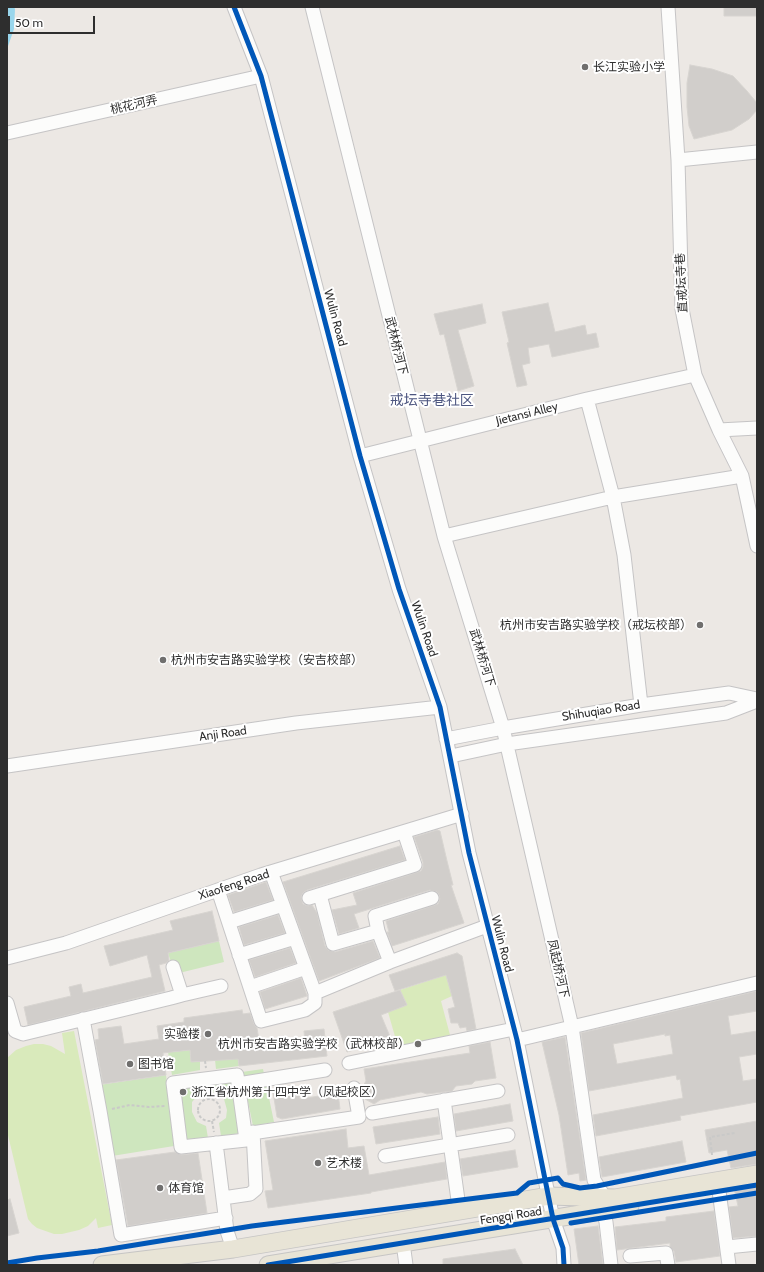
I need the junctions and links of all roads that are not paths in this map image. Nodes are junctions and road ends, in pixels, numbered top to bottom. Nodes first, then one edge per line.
1 (234, 7) edge
2 (312, 7) edge
3 (668, 7) edge
4 (262, 76) junction
5 (7, 133) edge
6 (757, 152) edge
7 (678, 160) junction
8 (695, 374) junction
9 (588, 399) junction
10 (757, 428) edge
11 (719, 430) junction
12 (420, 441) junction
13 (360, 456) junction
14 (742, 476) junction
15 (613, 497) junction
16 (444, 536) junction
17 (757, 546) edge
18 (757, 700) edge
19 (641, 704) junction
20 (440, 707) junction
21 (503, 728) junction
22 (446, 739) junction
23 (507, 744) junction
24 (451, 756) junction
25 (7, 766) edge
26 (462, 814) junction
27 (404, 832) junction
28 (271, 872) junction
29 (218, 890) junction
30 (432, 898) dead end
31 (283, 905) junction
32 (228, 922) junction
33 (487, 926) junction
34 (378, 931) junction
35 (295, 938) junction
36 (240, 955) junction
37 (7, 958) edge
38 (390, 962) junction
39 (173, 967) dead end
40 (306, 968) junction
41 (757, 983) edge
42 (221, 986) dead end
43 (250, 987) junction
44 (315, 993) junction
45 (182, 995) junction
46 (7, 1003) edge
47 (83, 1019) junction
48 (572, 1027) junction
49 (515, 1034) junction
50 (349, 1063) dead end
51 (325, 1070) dead end
52 (238, 1084) junction
53 (354, 1088) dead end
54 (498, 1091) dead end
55 (444, 1100) junction
56 (372, 1113) dead end
57 (249, 1133) junction
58 (508, 1136) dead end
59 (216, 1143) junction
60 (450, 1144) junction
61 (385, 1156) dead end
62 (757, 1174) edge
63 (757, 1185) edge
64 (719, 1192) junction
65 (549, 1196) junction
66 (223, 1198) junction
67 (606, 1206) junction
68 (462, 1211) junction
69 (226, 1218) junction
70 (553, 1219) junction
71 (403, 1243) junction
72 (757, 1244) edge
73 (727, 1247) junction
74 (233, 1249) junction
75 (630, 1256) dead end
76 (102, 1265) edge
77 (274, 1265) edge
78 (406, 1265) edge
79 (564, 1265) edge
80 (611, 1265) edge
81 (668, 1265) edge
82 (729, 1265) edge

1 - 4 street, Wulin Road
2 - 12 street, 武林桥河下
3 - 7 street, 直戒坛寺巷
4 - 5 street, 桃花河弄
4 - 13 street, Wulin Road
6 - 7 street
7 - 8 street, 直戒坛寺巷
8 - 9 street, Jietansi Alley
8 - 11 street, 直戒坛寺巷
9 - 12 street, Jietansi Alley
9 - 15 street
10 - 11 street
11 - 14 street, 直戒坛寺巷
12 - 13 street, Jietansi Alley
12 - 16 street, 武林桥河下
13 - 20 street, Wulin Road
14 - 15 street
14 - 17 street, 直戒坛寺巷
15 - 16 street
15 - 19 street
16 - 21 street, 武林桥河下
18 - 19 street, Shihuqiao Road
18 - 23 street, Shihuqiao Road
19 - 21 street, Shihuqiao Road
20 - 22 street, Wulin Road
20 - 25 street, Anji Road
21 - 22 street, Shihuqiao Road
21 - 23 street, 凤起桥河下
22 - 24 street, Wulin Road
23 - 24 street, Shihuqiao Road
23 - 48 street, 凤起桥河下
24 - 26 street, Wulin Road
26 - 27 street, Xiaofeng Road
26 - 33 street, Wulin Road
27 - 28 street, Xiaofeng Road
27 - 34 street
28 - 29 street, Xiaofeng Road
28 - 31 street
29 - 32 street
29 - 37 street, Xiaofeng Road
30 - 34 street
31 - 32 street
31 - 35 street
32 - 36 street
33 - 38 street
33 - 49 street, Wulin Road
34 - 38 street
35 - 36 street
35 - 40 street
36 - 43 street
38 - 44 street
39 - 45 street
40 - 43 street
40 - 44 street
41 - 48 street
42 - 45 street
43 - 44 street
45 - 47 street
46 - 47 street
47 - 69 street
48 - 49 street
48 - 67 street, 凤起桥河下
49 - 50 street
49 - 65 street, Wulin Road
51 - 52 street
52 - 57 street
52 - 59 street
53 - 57 street
54 - 55 street
55 - 56 street
55 - 60 street
57 - 59 street
57 - 66 street
58 - 60 street
59 - 66 street
60 - 61 street
60 - 68 street
62 - 67 main road
63 - 64 main road, Fengqi Road
64 - 67 main road, Fengqi Road
64 - 73 street
65 - 67 main road
65 - 68 main road
65 - 70 street, Wulin Road
66 - 69 street
67 - 70 main road, Fengqi Road
67 - 80 street, 凤起桥河下
68 - 74 main road
69 - 74 street
70 - 71 main road, Fengqi Road
70 - 79 street, Wulin Road
71 - 77 main road, Fengqi Road
71 - 78 street
72 - 73 street
73 - 82 street
74 - 76 main road
75 - 81 street

